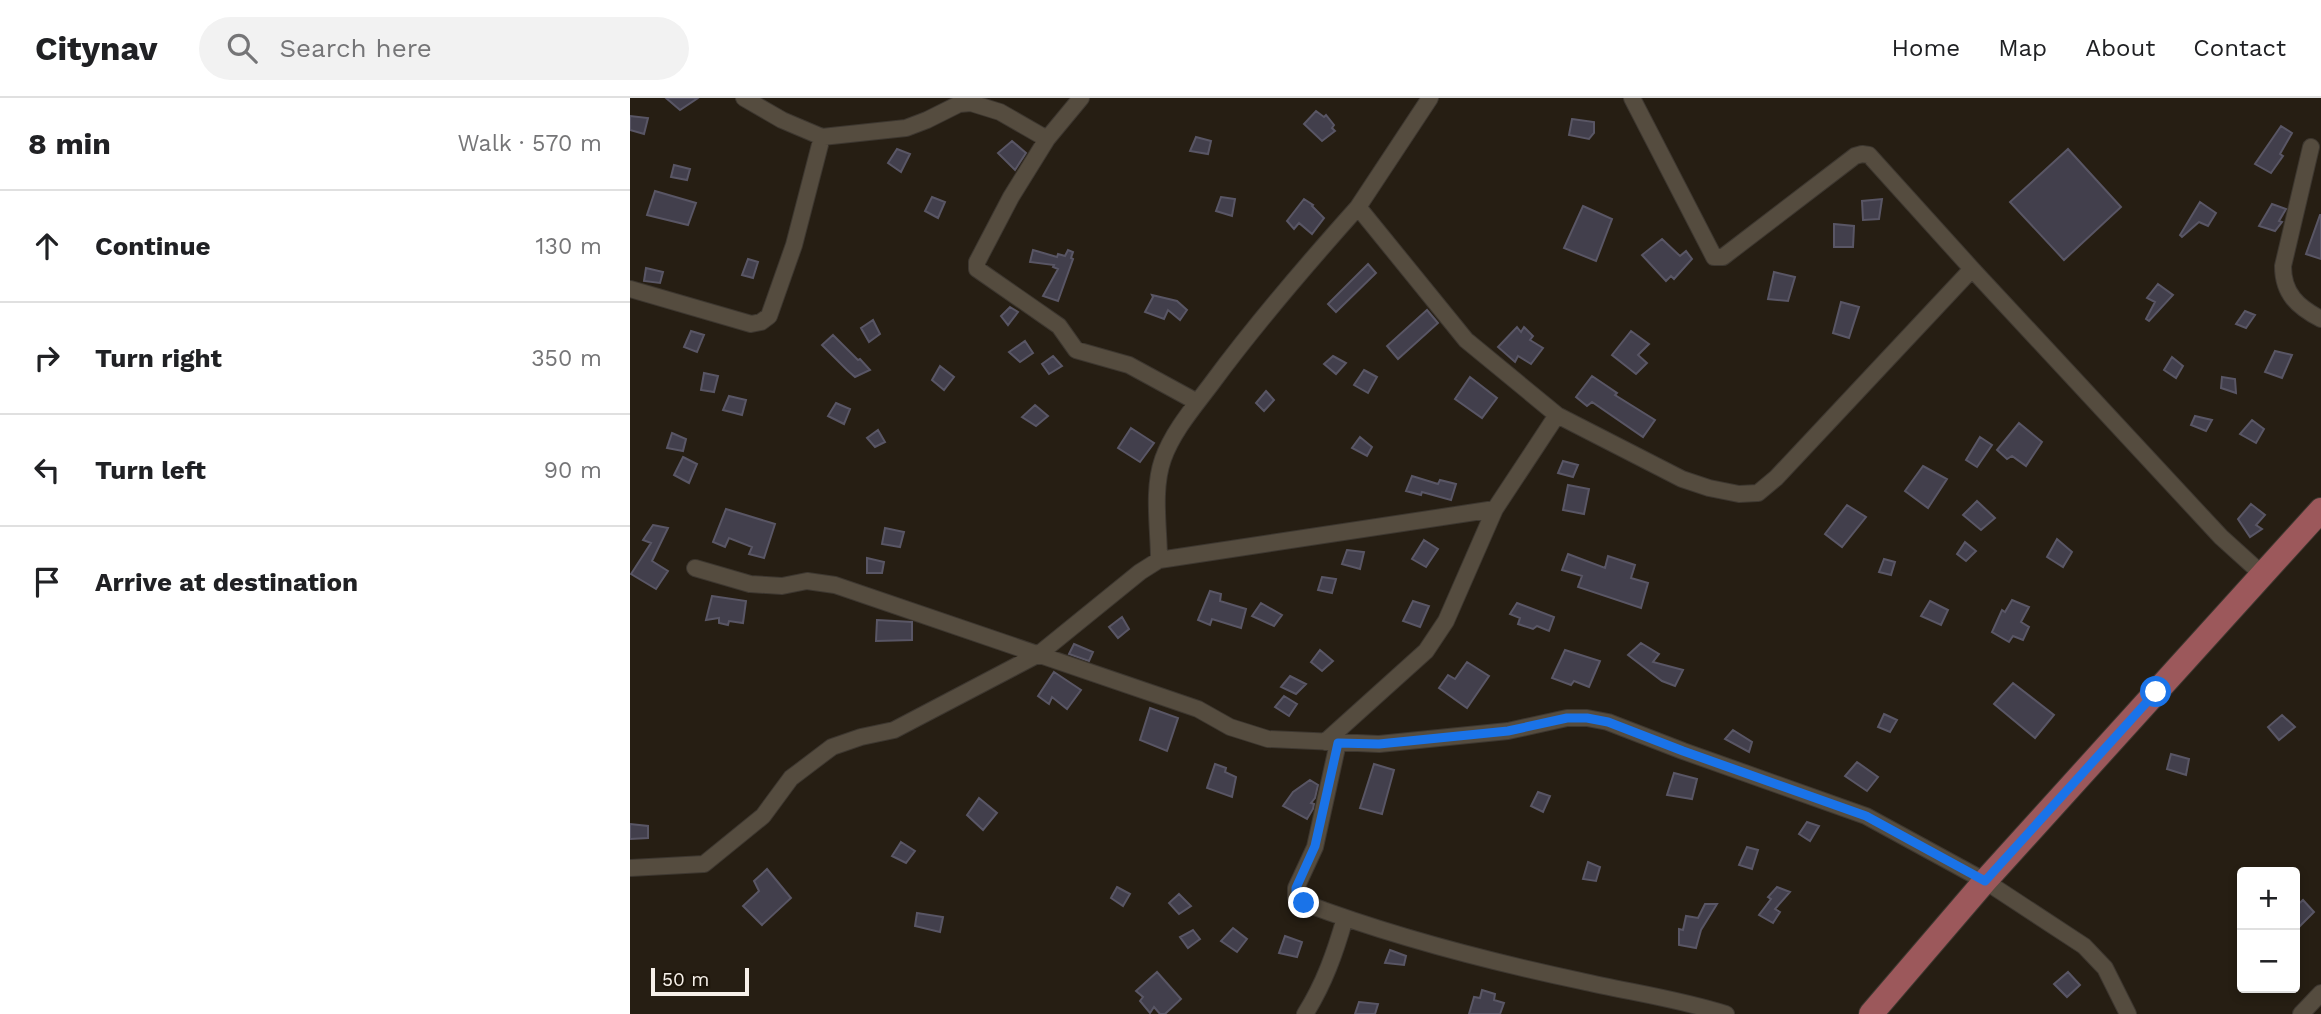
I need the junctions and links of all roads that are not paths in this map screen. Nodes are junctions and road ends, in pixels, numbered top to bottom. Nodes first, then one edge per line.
1 (744, 98) edge
2 (1081, 98) edge
3 (1430, 98) edge
4 (1632, 98) edge
5 (822, 137) junction
6 (1047, 139) junction
7 (2311, 147) dead end
8 (1358, 207) junction
9 (1972, 269) junction
10 (630, 289) edge
11 (2321, 319) edge
12 (1198, 402) junction
13 (1558, 415) junction
14 (1494, 509) junction
15 (2321, 510) edge
16 (1159, 560) junction
17 (695, 568) dead end
18 (2263, 575) junction
19 (1039, 654) junction
20 (1331, 742) junction
21 (630, 868) edge
22 (1985, 881) junction
23 (1345, 918) junction
24 (2321, 993) edge
25 (1305, 1014) edge
26 (1726, 1014) edge
27 (1871, 1014) edge
28 (2129, 1014) edge
29 (2301, 1014) edge

1 - 5 street
2 - 6 street
3 - 8 street
4 - 9 street
5 - 6 street
5 - 10 street
6 - 12 street
7 - 11 street
8 - 12 street
8 - 13 street
9 - 13 street
9 - 18 street
12 - 16 street
13 - 14 street
14 - 16 street
14 - 20 street
15 - 18 main road
16 - 19 street
17 - 19 street
18 - 22 main road
19 - 20 street
19 - 21 street
20 - 22 street
20 - 23 street
22 - 27 main road
22 - 28 street
23 - 25 street
23 - 26 street
24 - 29 street

